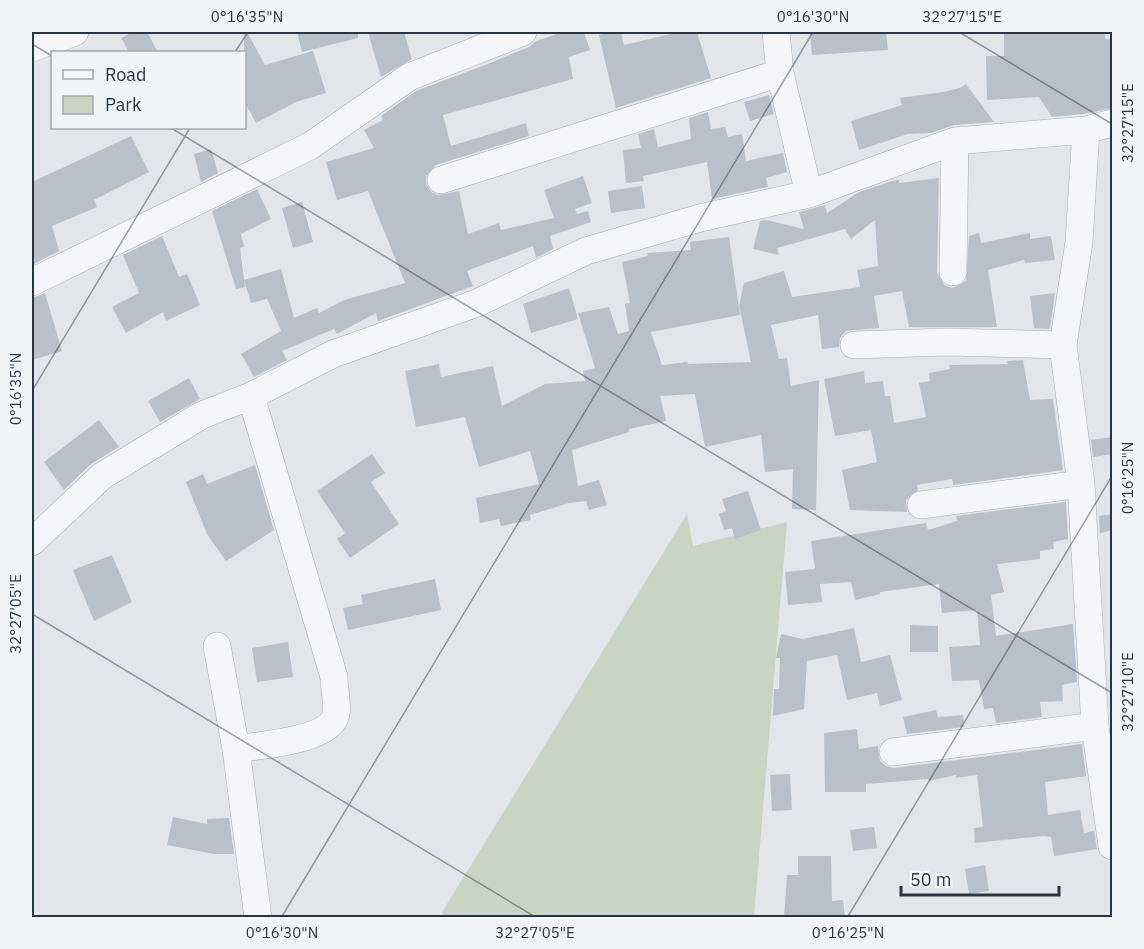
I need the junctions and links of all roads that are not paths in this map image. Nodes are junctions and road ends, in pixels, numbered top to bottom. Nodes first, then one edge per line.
1 (75, 32) edge
2 (523, 32) edge
3 (776, 32) edge
4 (32, 48) edge
5 (780, 73) junction
6 (1113, 123) edge
7 (1086, 130) junction
8 (955, 141) junction
9 (441, 180) dead end
10 (809, 194) junction
11 (953, 272) dead end
12 (32, 282) edge
13 (854, 345) dead end
14 (1063, 345) junction
15 (250, 396) junction
16 (1081, 484) junction
17 (921, 505) dead end
18 (32, 542) edge
19 (217, 646) dead end
20 (1095, 726) junction
21 (236, 749) junction
22 (893, 752) dead end
23 (1113, 846) edge
24 (258, 918) edge

1 - 4 street
2 - 12 street
3 - 5 street
5 - 9 street
5 - 10 street
6 - 7 street
7 - 8 street
7 - 14 street
8 - 10 street
8 - 11 street
10 - 15 street
13 - 14 street
14 - 16 street
15 - 18 street
15 - 21 street
16 - 17 street
16 - 20 street
19 - 21 street
20 - 22 street
20 - 23 street
21 - 24 street

